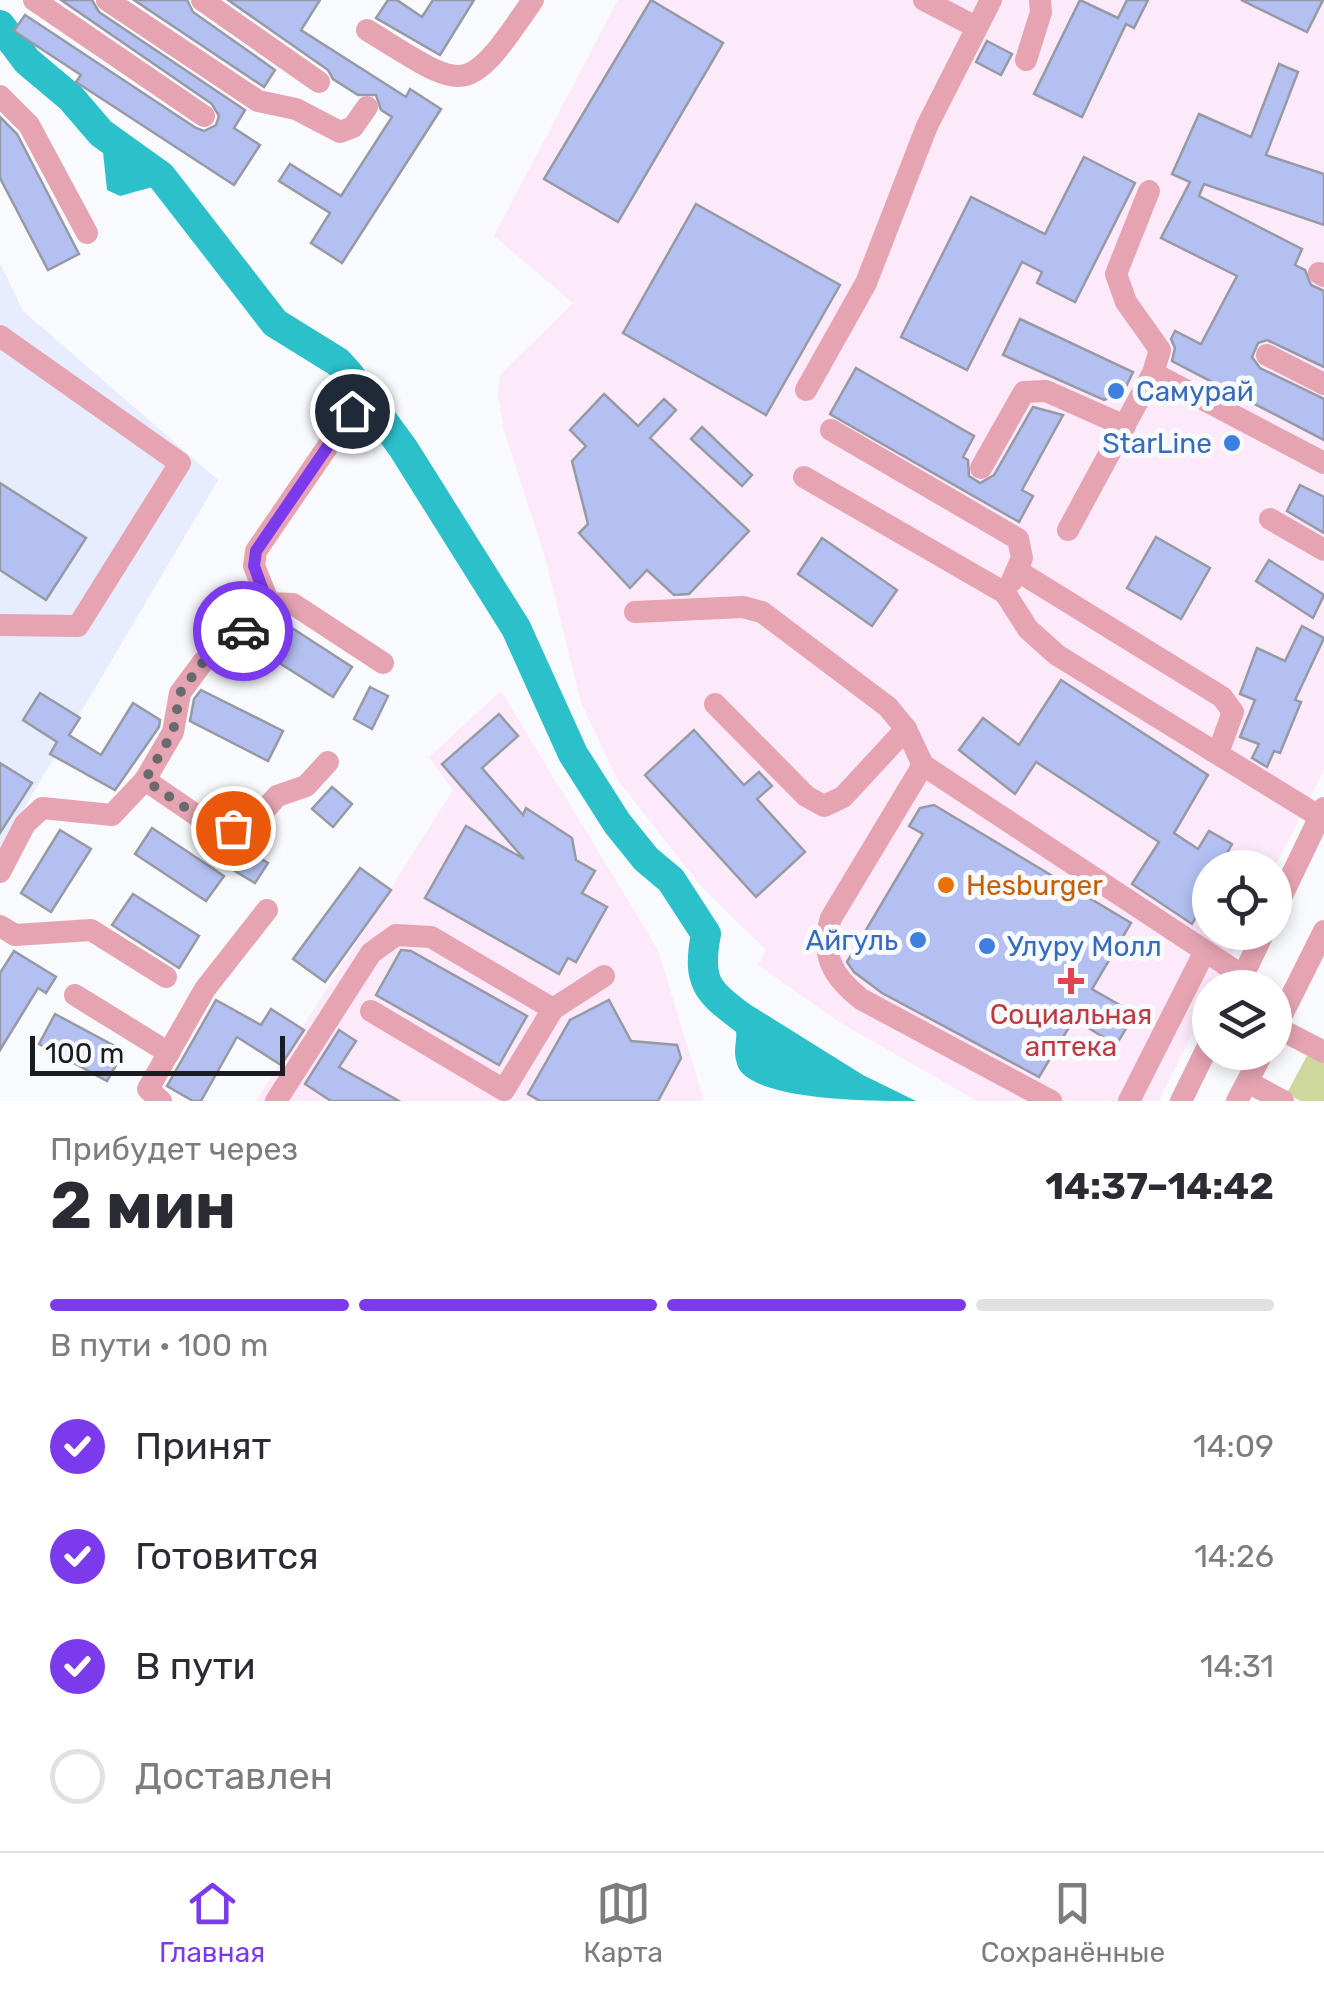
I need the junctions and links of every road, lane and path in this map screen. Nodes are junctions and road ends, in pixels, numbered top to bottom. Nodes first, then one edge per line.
1 (34, 0) edge
2 (107, 0) edge
3 (202, 0) edge
4 (533, 0) edge
5 (924, 0) edge
6 (991, 0) edge
7 (1040, 0) edge
8 (974, 26) junction
9 (367, 30) dead end
10 (1026, 60) dead end
11 (318, 82) dead end
12 (0, 96) edge
13 (367, 107) dead end
14 (204, 116) dead end
15 (1149, 191) dead end
16 (88, 233) dead end
17 (0, 336) edge
18 (1268, 355) dead end
19 (1153, 373) junction
20 (1324, 384) edge
21 (806, 390) dead end
22 (352, 411) dead end
23 (1125, 426) junction
24 (830, 430) dead end
25 (1324, 463) edge
26 (980, 468) dead end
27 (804, 477) dead end
28 (1270, 519) dead end
29 (1068, 530) dead end
30 (1324, 550) edge
31 (1018, 571) junction
32 (1005, 593) junction
33 (268, 604) junction
34 (635, 612) dead end
35 (0, 625) edge
36 (382, 663) dead end
37 (715, 704) dead end
38 (906, 730) junction
39 (1218, 752) junction
40 (328, 762) dead end
41 (923, 765) junction
42 (145, 780) junction
43 (1322, 813) edge
44 (0, 872) edge
45 (1292, 875) edge
46 (267, 910) dead end
47 (0, 926) edge
48 (1324, 931) edge
49 (1192, 941) edge
50 (1205, 950) joint
51 (1227, 970) edge
52 (604, 976) dead end
53 (166, 977) dead end
54 (75, 995) dead end
55 (1292, 996) edge
56 (553, 1009) junction
57 (371, 1010) dead end
58 (1292, 1036) edge
59 (1324, 1052) edge
60 (169, 1053) junction
61 (1196, 1070) edge
62 (1242, 1091) edge
63 (501, 1095) edge
64 (161, 1101) edge
65 (276, 1101) edge
66 (1051, 1101) edge
67 (1129, 1101) edge
68 (1181, 1101) edge
69 (1283, 1101) edge

1 - 14 street
2 - 13 street
3 - 11 street
4 - 9 street
5 - 8 street
6 - 8 street
7 - 10 street
8 - 21 street
12 - 16 street
15 - 19 street
17 - 35 street
18 - 20 street
19 - 23 street
19 - 25 street
22 - 33 street
23 - 26 street
23 - 29 street
24 - 31 street
27 - 32 street
28 - 30 street
31 - 32 street
31 - 39 street
32 - 39 street
33 - 36 street
33 - 42 street
34 - 38 street
37 - 38 street
38 - 41 street
39 - 43 street
40 - 42 street
41 - 49 street
41 - 66 street
42 - 44 street
43 - 45 street
46 - 60 street
47 - 53 street
48 - 55 street
50 - 51 street
50 - 67 street
52 - 56 street
54 - 60 street
56 - 63 street
56 - 65 street
57 - 63 street
58 - 59 street
60 - 64 street
61 - 68 street
62 - 69 street

